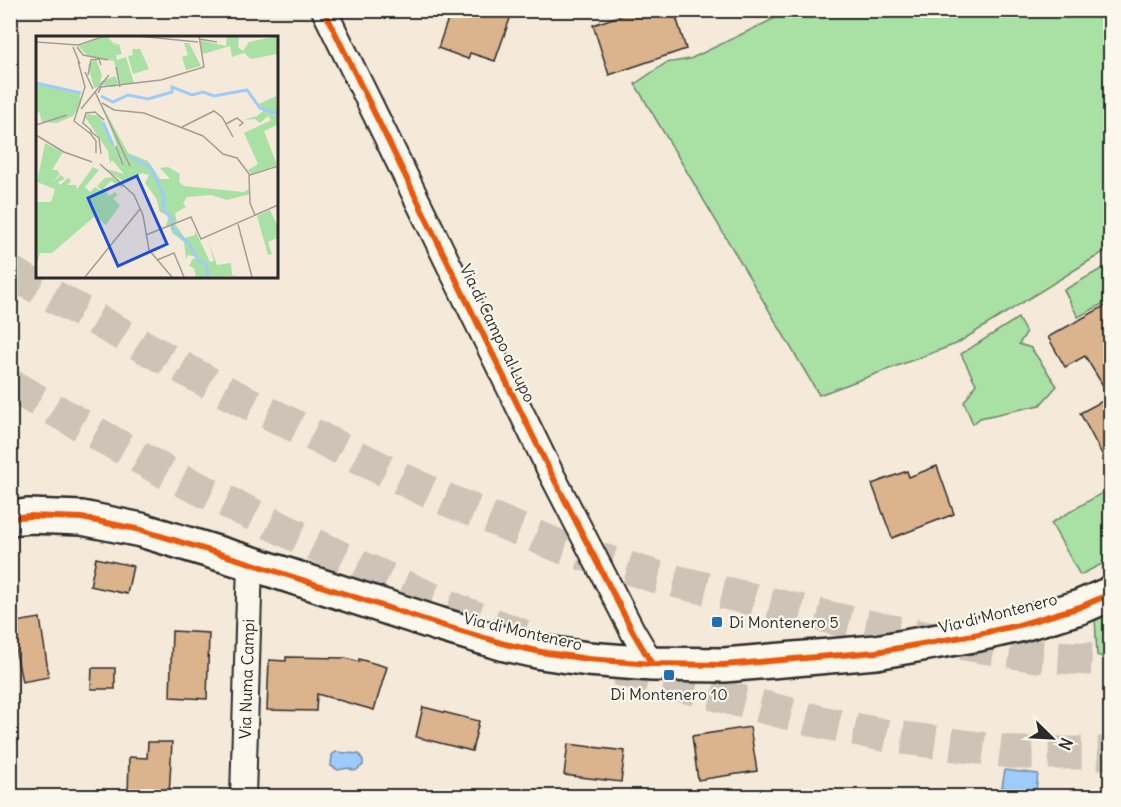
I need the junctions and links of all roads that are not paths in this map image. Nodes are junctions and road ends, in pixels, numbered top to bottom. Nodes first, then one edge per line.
1 (324, 10) edge
2 (10, 518) edge
3 (250, 563) junction
4 (1110, 594) edge
5 (652, 664) junction
6 (243, 796) edge

1 - 5 street, Via di Campo al Lupo
2 - 3 street, Via di Montenero
3 - 5 street, Via di Montenero
3 - 6 street, Via Numa Campi
4 - 5 street, Via di Montenero

